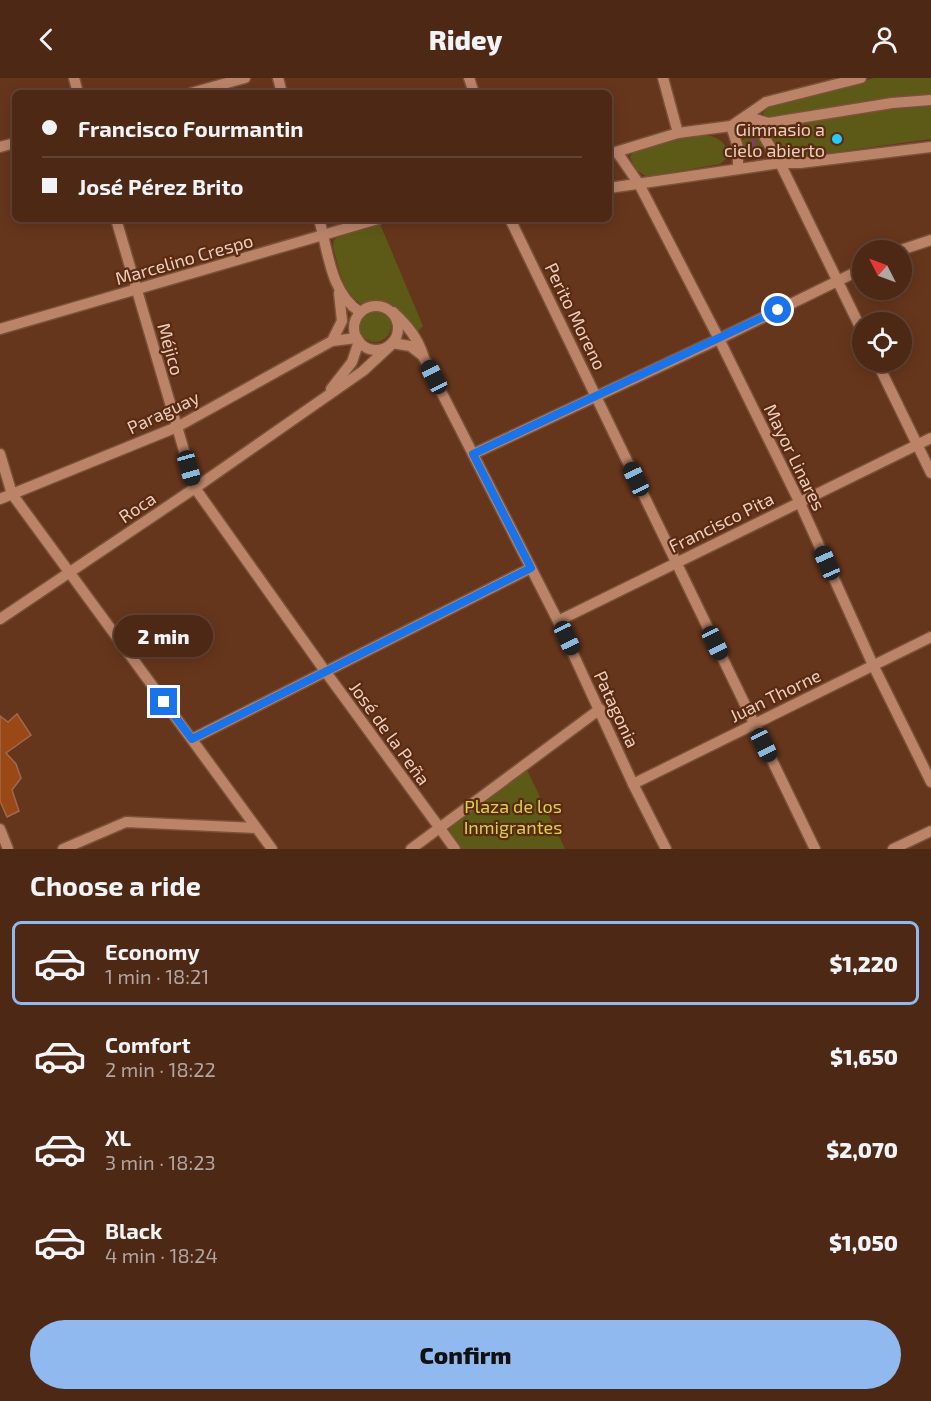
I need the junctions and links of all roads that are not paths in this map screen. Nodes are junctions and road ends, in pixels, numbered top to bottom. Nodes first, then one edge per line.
1 (245, 78) edge
2 (663, 78) edge
3 (855, 79) edge
4 (202, 90) edge
5 (931, 100) edge
6 (746, 116) junction
7 (731, 126) junction
8 (678, 133) junction
9 (931, 147) edge
10 (613, 153) edge
11 (780, 163) junction
12 (738, 170) junction
13 (639, 184) junction
14 (612, 188) edge
15 (117, 222) edge
16 (320, 222) edge
17 (368, 222) edge
18 (511, 222) edge
19 (323, 236) junction
20 (931, 240) edge
21 (912, 246) edge
22 (852, 274) edge
23 (838, 281) junction
24 (338, 289) junction
25 (136, 290) junction
26 (360, 312) junction
27 (393, 312) junction
28 (853, 312) edge
29 (0, 329) edge
30 (719, 339) junction
31 (358, 340) junction
32 (332, 341) junction
33 (391, 345) junction
34 (424, 358) junction
35 (882, 372) edge
36 (597, 396) junction
37 (321, 400) junction
38 (177, 427) junction
39 (931, 438) edge
40 (918, 444) junction
41 (0, 454) edge
42 (473, 454) junction
43 (931, 473) edge
44 (195, 488) junction
45 (12, 494) junction
46 (0, 499) edge
47 (799, 501) junction
48 (675, 562) junction
49 (531, 568) junction
50 (69, 572) junction
51 (0, 619) edge
52 (558, 621) junction
53 (931, 637) edge
54 (873, 665) junction
55 (325, 671) junction
56 (600, 709) junction
57 (754, 724) junction
58 (192, 739) junction
59 (931, 782) edge
60 (633, 784) junction
61 (256, 828) junction
62 (439, 828) junction
63 (0, 829) edge
64 (931, 831) edge
65 (8, 849) edge
66 (63, 849) edge
67 (272, 849) edge
68 (411, 849) edge
69 (455, 849) edge
70 (666, 849) edge
71 (815, 849) edge
72 (893, 849) edge

1 - 4 street
2 - 8 street
3 - 6 street
5 - 6 street
6 - 7 street
6 - 11 street
7 - 8 street
7 - 12 street
8 - 10 street
9 - 11 street
10 - 13 street, Mayor Linares
11 - 12 street
11 - 23 street
12 - 13 street
13 - 14 street
13 - 30 street, Mayor Linares
15 - 25 street, Méjico
16 - 19 street
17 - 19 street, Marcelino Crespo
18 - 36 street, Perito Moreno
19 - 24 street
19 - 25 street, Marcelino Crespo
20 - 21 street
22 - 23 street
23 - 28 street
23 - 30 street
24 - 26 street
24 - 32 street
25 - 29 street, Marcelino Crespo
25 - 38 street, Méjico
26 - 27 street
26 - 31 street
27 - 33 street
27 - 34 street, Patagonia
30 - 36 street
30 - 47 street, Mayor Linares
31 - 32 street, Paraguay
31 - 33 street
31 - 37 street
32 - 38 street, Paraguay
33 - 34 street
33 - 37 street, Roca
34 - 42 street, Patagonia
35 - 40 street
36 - 42 street
36 - 48 street, Perito Moreno
37 - 44 street, Roca
38 - 44 street, Méjico
38 - 45 street, Paraguay
39 - 40 street, Francisco Pita
40 - 43 street
40 - 47 street, Francisco Pita
41 - 45 street
42 - 49 street, Patagonia
44 - 50 street, Roca
44 - 55 street, José de la Peña
45 - 46 street, Paraguay
45 - 50 street
47 - 48 street, Francisco Pita
47 - 54 street, Mayor Linares
48 - 52 street, Francisco Pita
48 - 57 street, Perito Moreno
49 - 52 street, Patagonia
49 - 55 street
50 - 51 street, Roca
50 - 58 street
52 - 56 street, Patagonia
53 - 54 street, Juan Thorne
54 - 57 street, Juan Thorne
54 - 59 street, Mayor Linares
55 - 58 street
55 - 62 street, José de la Peña
56 - 60 street, Patagonia
56 - 62 street
57 - 60 street, Juan Thorne
57 - 71 street, Perito Moreno
58 - 61 street
60 - 70 street, Patagonia
61 - 66 street
61 - 67 street
62 - 68 street
62 - 69 street, José de la Peña
63 - 65 street
64 - 72 street

